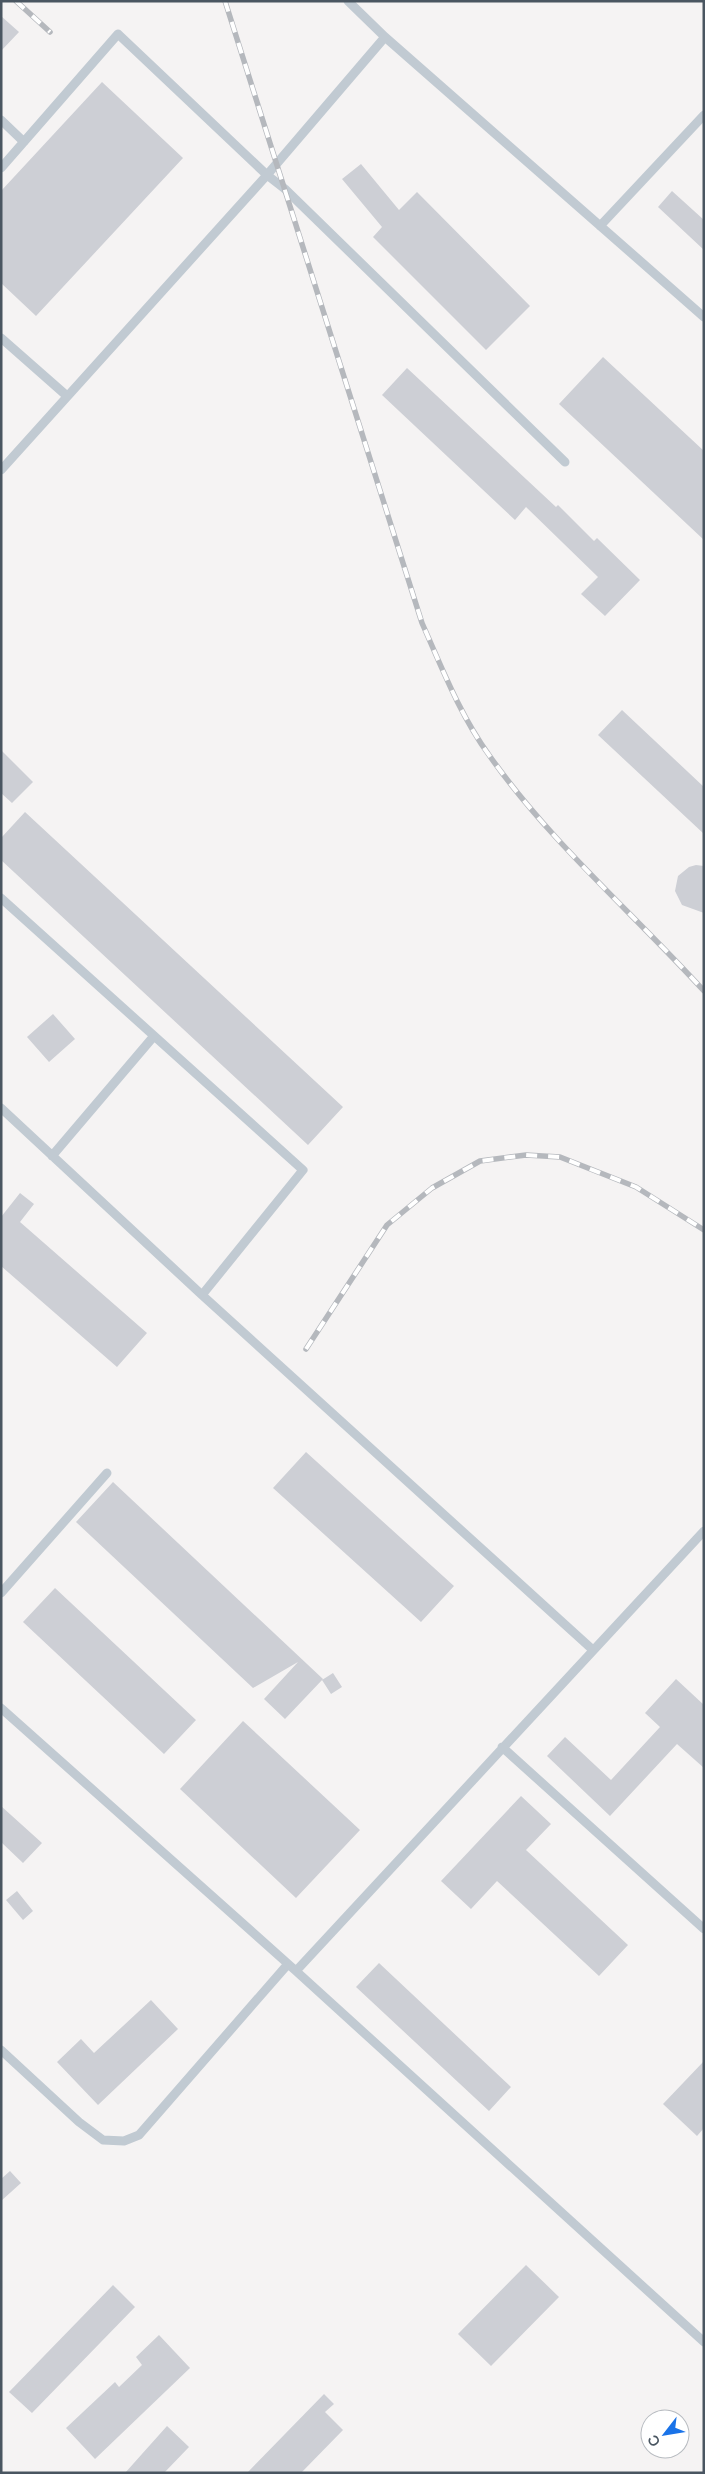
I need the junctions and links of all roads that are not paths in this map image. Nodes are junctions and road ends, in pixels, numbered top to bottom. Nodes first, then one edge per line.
1 (348, 1) edge
2 (385, 37) junction
3 (704, 115) edge
4 (1, 120) edge
5 (24, 142) junction
6 (1, 168) edge
7 (267, 175) junction
8 (600, 226) junction
9 (704, 317) edge
10 (1, 338) edge
11 (67, 396) junction
12 (565, 462) dead end
13 (1, 470) edge
14 (1, 898) edge
15 (154, 1036) junction
16 (1, 1108) edge
17 (52, 1156) junction
18 (202, 1295) junction
19 (107, 1473) dead end
20 (704, 1531) edge
21 (1, 1593) edge
22 (592, 1650) junction
23 (1, 1708) edge
24 (502, 1747) junction
25 (704, 1929) edge
26 (288, 1964) junction
27 (296, 1971) junction
28 (1, 2050) edge
29 (704, 2342) edge

1 - 2 lane
2 - 7 lane
2 - 8 lane
3 - 8 lane
4 - 5 lane
5 - 6 lane
5 - 7 lane
7 - 11 lane
7 - 12 lane
8 - 9 lane
10 - 11 lane
11 - 13 lane
14 - 15 lane
15 - 17 lane
15 - 18 lane
16 - 17 lane
17 - 18 lane
18 - 22 lane
19 - 21 lane
20 - 22 lane
22 - 24 lane
23 - 26 lane
24 - 25 lane
24 - 27 lane
26 - 27 lane
26 - 28 lane
27 - 29 lane

